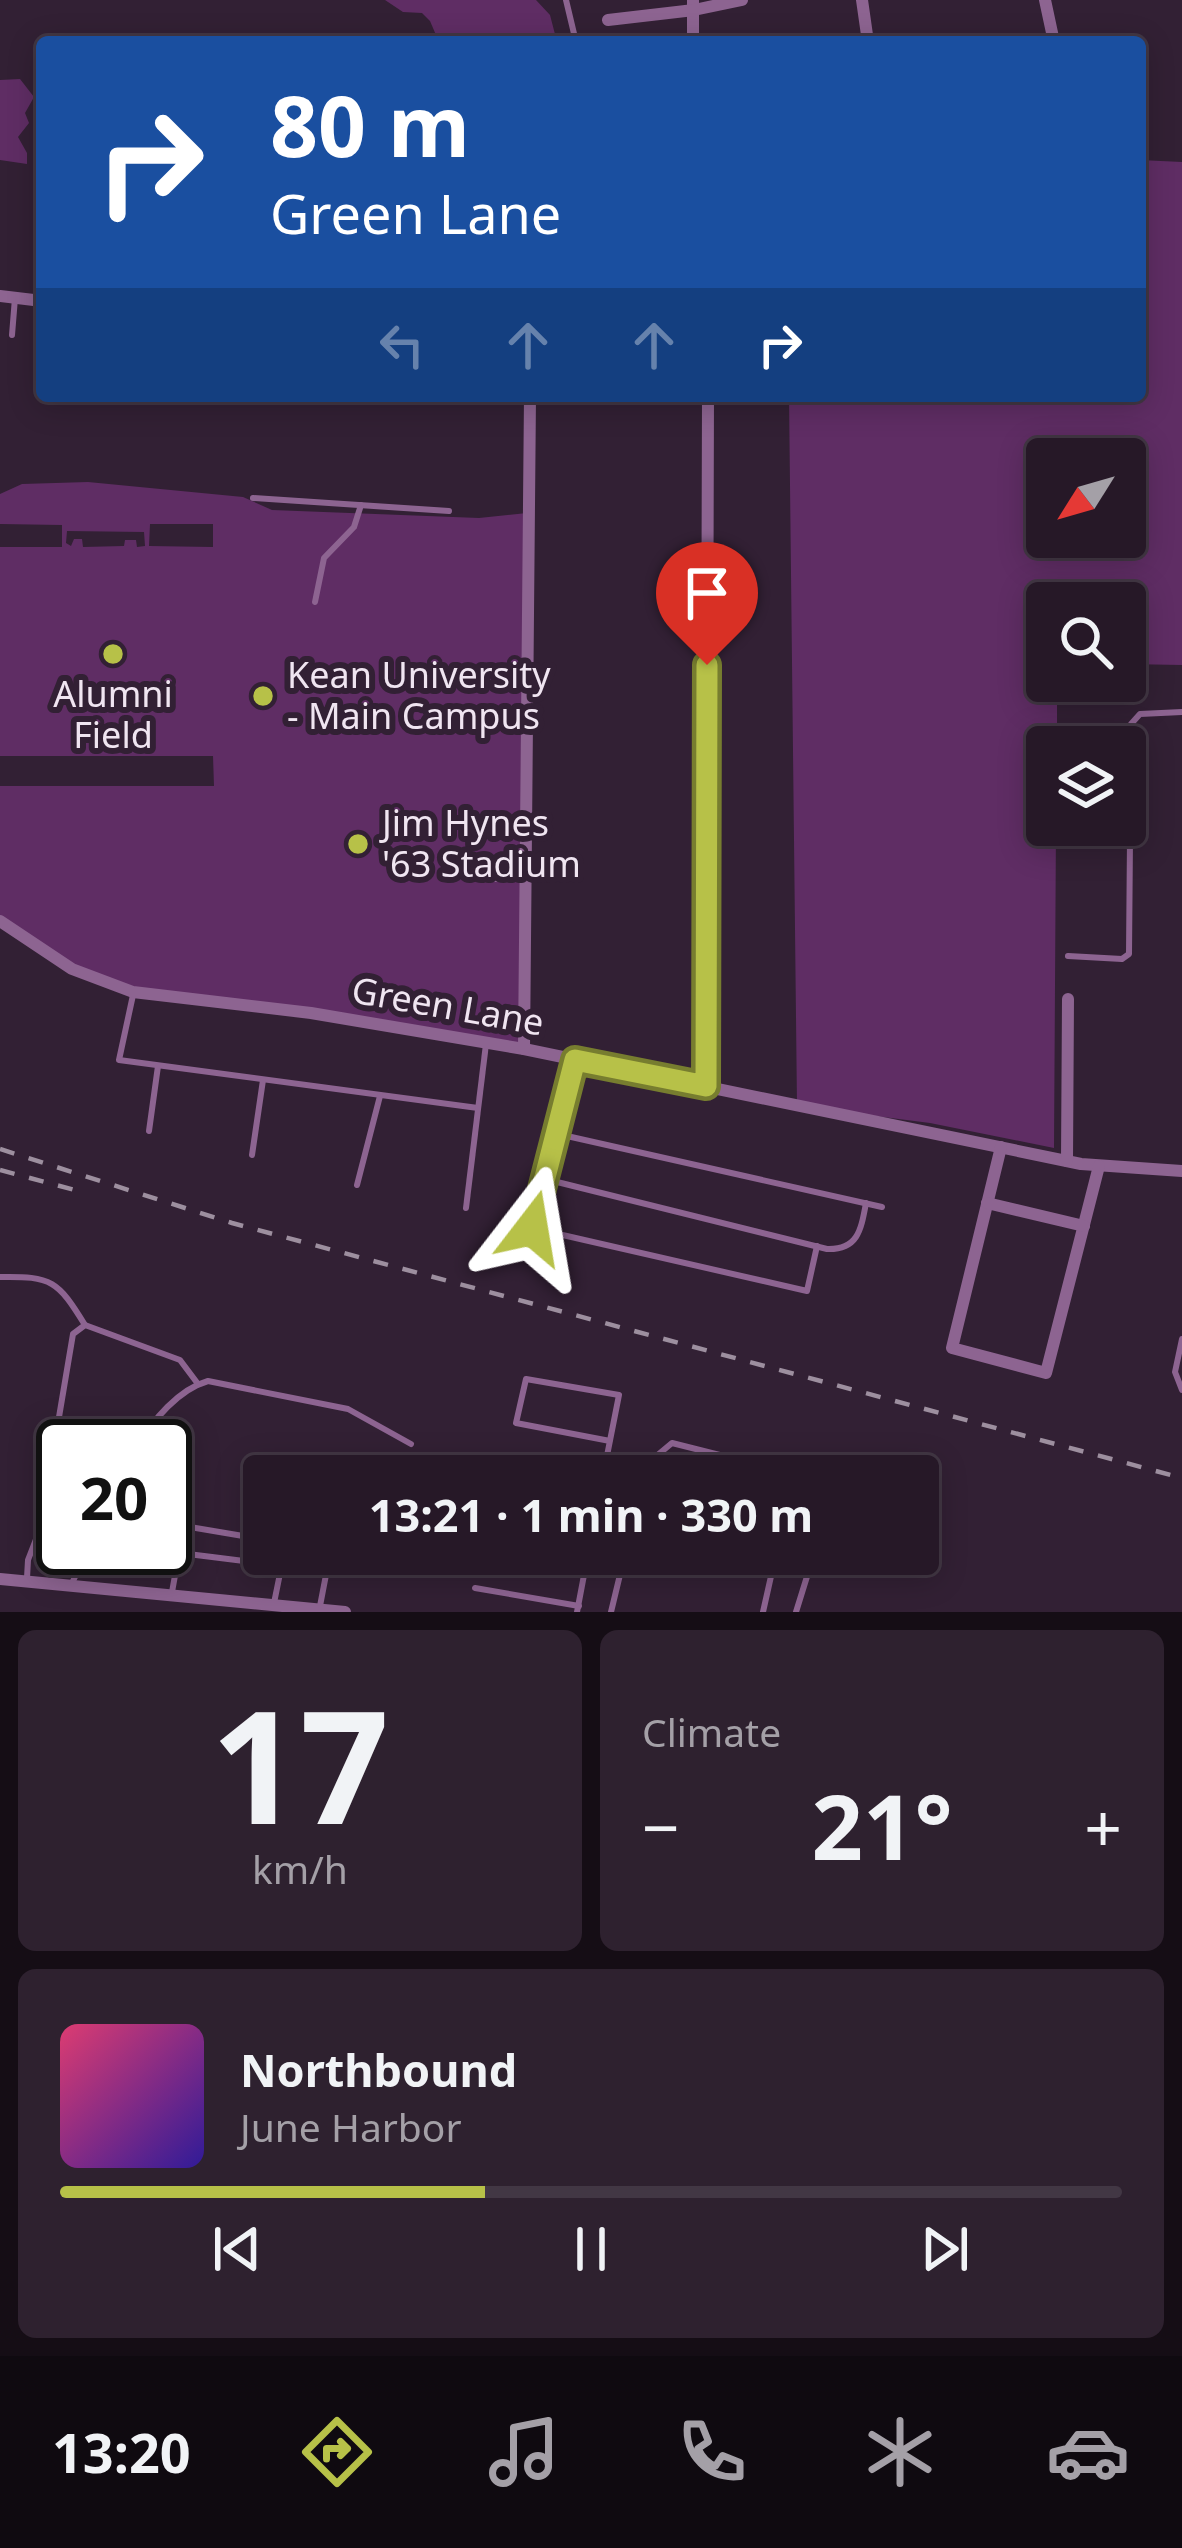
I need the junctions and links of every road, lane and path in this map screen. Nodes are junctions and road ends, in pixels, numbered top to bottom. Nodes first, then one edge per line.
1 (566, 0) edge
2 (742, 0) edge
3 (862, 0) edge
4 (1045, 0) edge
5 (694, 5) edge
6 (608, 20) dead end
7 (575, 36) edge
8 (694, 36) edge
9 (867, 36) edge
10 (1053, 36) edge
11 (0, 296) edge
12 (15, 298) junction
13 (36, 301) edge
14 (12, 335) dead end
15 (530, 402) edge
16 (708, 402) edge
17 (253, 498) dead end
18 (361, 505) junction
19 (448, 511) dead end
20 (315, 602) dead end
21 (1182, 712) edge
22 (492, 879) dead end
23 (525, 879) junction
24 (0, 921) edge
25 (1068, 956) dead end
26 (134, 992) junction
27 (1068, 1000) dead end
28 (486, 1044) junction
29 (524, 1049) junction
30 (575, 1060) junction
31 (158, 1066) junction
32 (263, 1080) junction
33 (706, 1086) junction
34 (380, 1095) junction
35 (478, 1108) junction
36 (149, 1131) dead end
37 (556, 1133) junction
38 (1001, 1147) junction
39 (252, 1155) dead end
40 (1067, 1161) junction
41 (1099, 1166) junction
42 (1182, 1171) edge
43 (545, 1179) junction
44 (357, 1185) dead end
45 (866, 1203) junction
46 (987, 1203) junction
47 (882, 1207) dead end
48 (466, 1208) dead end
49 (1084, 1226) junction
50 (818, 1246) junction
51 (0, 1276) edge
52 (85, 1325) junction
53 (1182, 1339) edge
54 (197, 1384) junction
55 (1182, 1390) edge
56 (158, 1419) edge
57 (610, 1441) junction
58 (411, 1444) dead end
59 (607, 1455) edge
60 (658, 1455) edge
61 (717, 1455) edge
62 (180, 1553) joint
63 (76, 1575) edge
64 (175, 1575) edge
65 (280, 1575) edge
66 (326, 1575) edge
67 (584, 1575) edge
68 (620, 1575) edge
69 (771, 1575) edge
70 (807, 1575) edge
71 (0, 1579) edge
72 (27, 1582) junction
73 (70, 1586) junction
74 (475, 1588) dead end
75 (171, 1596) junction
76 (274, 1605) junction
77 (578, 1609) edge
78 (319, 1610) edge
79 (345, 1612) edge
80 (611, 1612) edge
81 (763, 1612) edge
82 (796, 1612) edge

1 - 7 lane
2 - 5 street
3 - 9 street
4 - 10 street
5 - 6 street
5 - 8 street
11 - 12 street
12 - 13 street
12 - 14 lane
15 - 23 street
16 - 33 street
17 - 18 lane
18 - 19 lane
18 - 20 lane
21 - 25 lane
22 - 23 lane
23 - 29 street
24 - 26 street, Green Lane
26 - 28 street, Green Lane
26 - 31 lane
27 - 40 street
28 - 29 street, Green Lane
28 - 35 lane
29 - 30 street, Green Lane
30 - 33 street, Green Lane
30 - 37 lane
31 - 32 lane
31 - 36 lane
32 - 34 lane
32 - 39 lane
33 - 38 street, Green Lane
34 - 35 lane
34 - 44 lane
35 - 48 lane
37 - 43 lane
37 - 45 lane
38 - 40 street, Green Lane
38 - 46 street
40 - 41 street, Green Lane
41 - 42 street, Green Lane
41 - 49 street
43 - 50 lane
43 - 50 lane
45 - 47 lane
45 - 50 lane
46 - 49 street
46 - 49 street
51 - 52 lane
52 - 54 lane
52 - 72 lane
53 - 55 lane
54 - 56 lane
54 - 58 lane
57 - 57 lane
57 - 59 lane
60 - 61 lane
62 - 62 lane
63 - 73 lane
64 - 75 lane
65 - 76 lane
66 - 78 lane
67 - 77 lane
68 - 80 lane
69 - 81 lane
70 - 82 lane
71 - 72 street
72 - 73 street
73 - 75 street
74 - 77 lane
75 - 76 street
76 - 78 street
78 - 79 street

